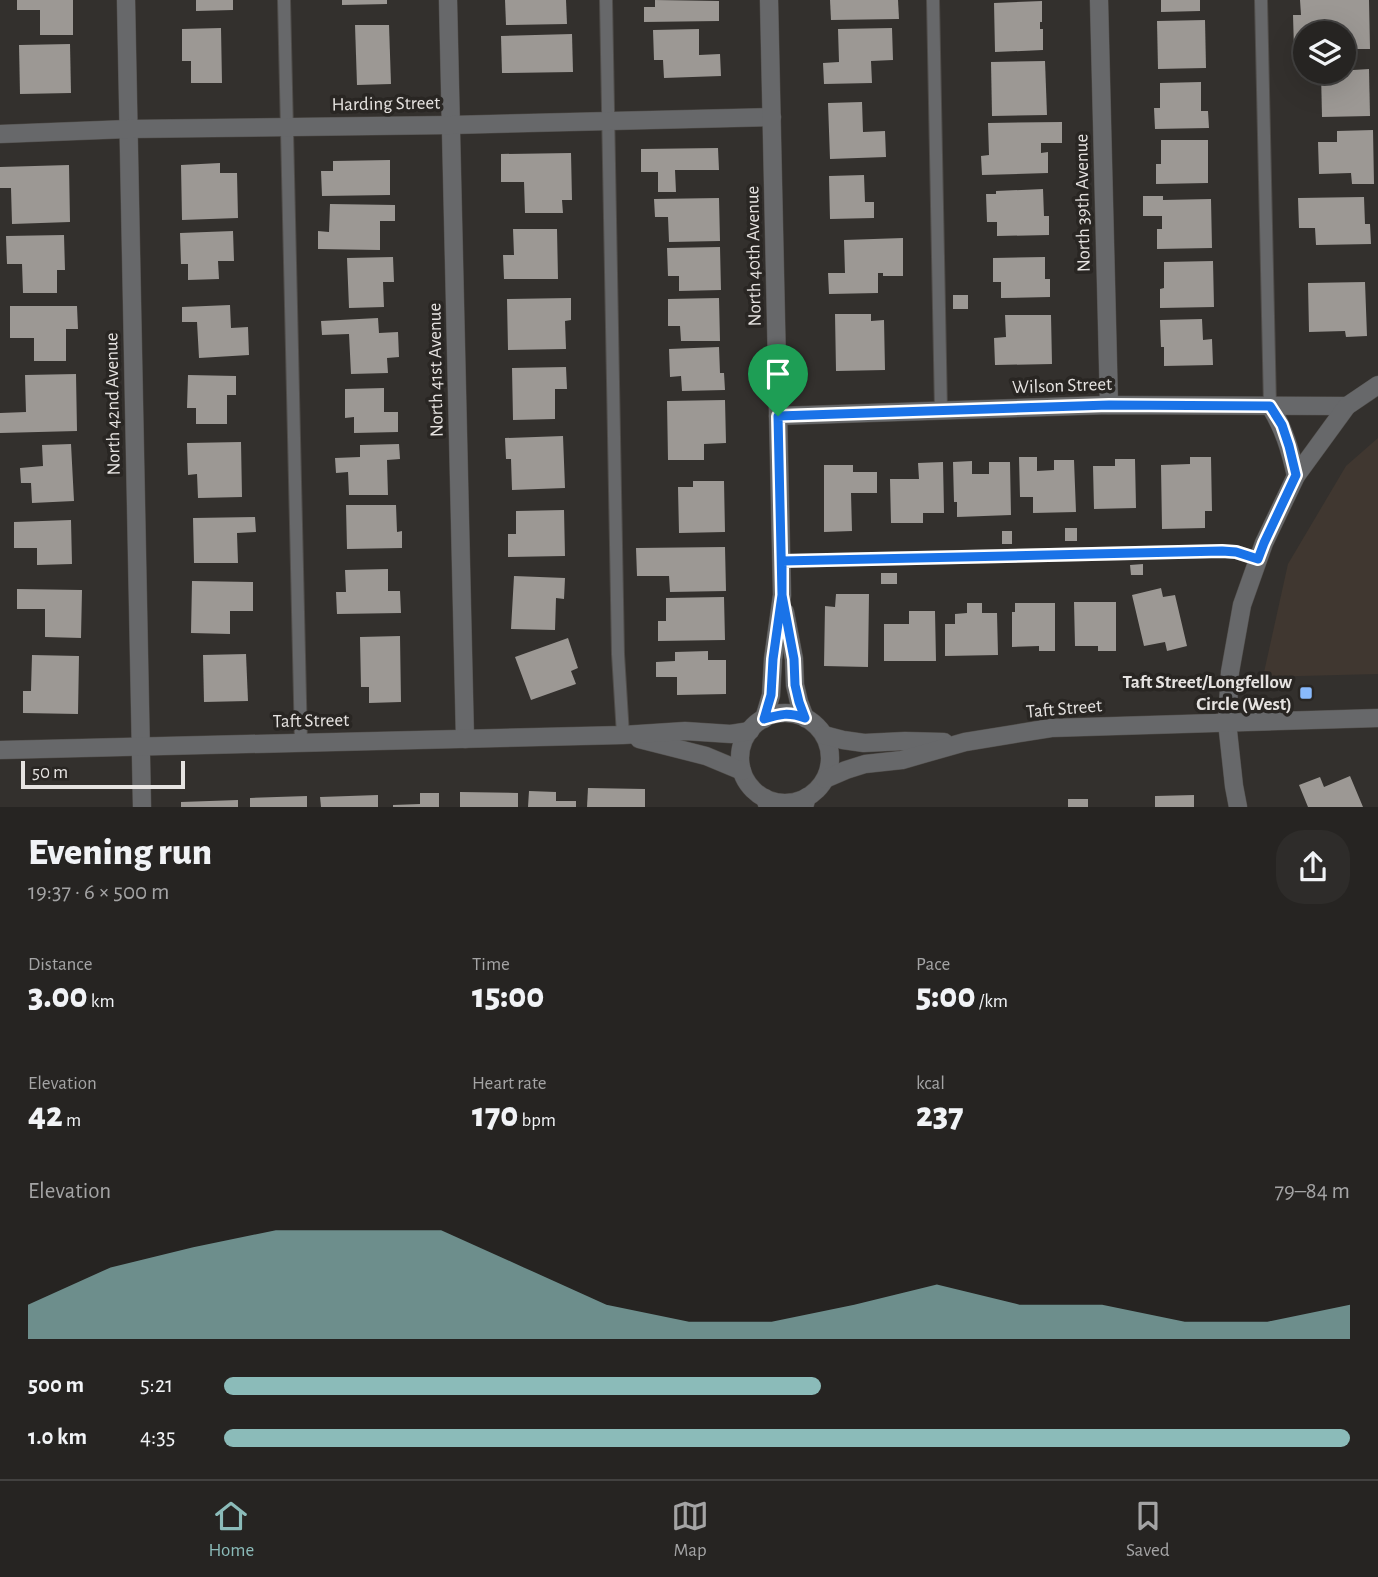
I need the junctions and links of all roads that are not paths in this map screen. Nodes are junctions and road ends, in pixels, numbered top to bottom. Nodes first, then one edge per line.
1 (126, 0) edge
2 (284, 0) edge
3 (448, 0) edge
4 (606, 0) edge
5 (769, 0) edge
6 (933, 0) edge
7 (1099, 0) edge
8 (1261, 0) edge
9 (772, 117) junction
10 (608, 121) junction
11 (451, 124) junction
12 (286, 127) junction
13 (128, 129) junction
14 (0, 134) edge
15 (1378, 385) edge
16 (1109, 405) junction
17 (1270, 406) junction
18 (1348, 406) junction
19 (940, 411) junction
20 (778, 416) junction
21 (1296, 475) junction
22 (1258, 559) junction
23 (782, 561) junction
24 (782, 595) junction
25 (805, 718) junction
26 (1378, 718) edge
27 (1227, 722) junction
28 (757, 725) junction
29 (623, 735) junction
30 (824, 735) junction
31 (465, 739) junction
32 (965, 742) junction
33 (301, 743) junction
34 (141, 747) junction
35 (0, 750) edge
36 (743, 771) junction
37 (825, 779) junction
38 (767, 802) edge
39 (806, 802) edge
40 (142, 807) edge
41 (1238, 807) edge

1 - 13 street, North 42nd Avenue
2 - 12 lane
3 - 11 street, North 41st Avenue
4 - 10 lane
5 - 9 street, North 40th Avenue
6 - 19 lane
7 - 16 street, North 39th Avenue
8 - 17 lane
9 - 10 street, Harding Street
9 - 20 street, North 40th Avenue
10 - 11 street, Harding Street
10 - 29 lane
11 - 12 street, Harding Street
11 - 31 street, North 41st Avenue
12 - 13 street, Harding Street
12 - 33 lane
13 - 14 street, Harding Street
13 - 34 street, North 42nd Avenue
15 - 18 street
16 - 17 street, Wilson Street
16 - 19 street, Wilson Street
17 - 18 street, Wilson Street
17 - 21 street
18 - 21 street
19 - 20 street, Wilson Street
20 - 23 street, North 40th Avenue
21 - 22 street
22 - 23 lane
22 - 27 street
23 - 24 street, North 40th Avenue
24 - 25 street, North 40th Avenue
24 - 28 street, North 40th Avenue
25 - 28 street
25 - 30 street
26 - 27 street, Taft Street
27 - 32 street, Taft Street
27 - 41 street
28 - 29 street, Taft Street
28 - 36 street
29 - 31 street, Taft Street
29 - 36 street, Taft Street
30 - 32 street, Taft Street
30 - 37 street
31 - 33 street, Taft Street
32 - 37 street, Taft Street
33 - 34 street, Taft Street
34 - 35 street, Taft Street
34 - 40 street, North 42nd Avenue
36 - 38 street
37 - 39 street
38 - 39 street

